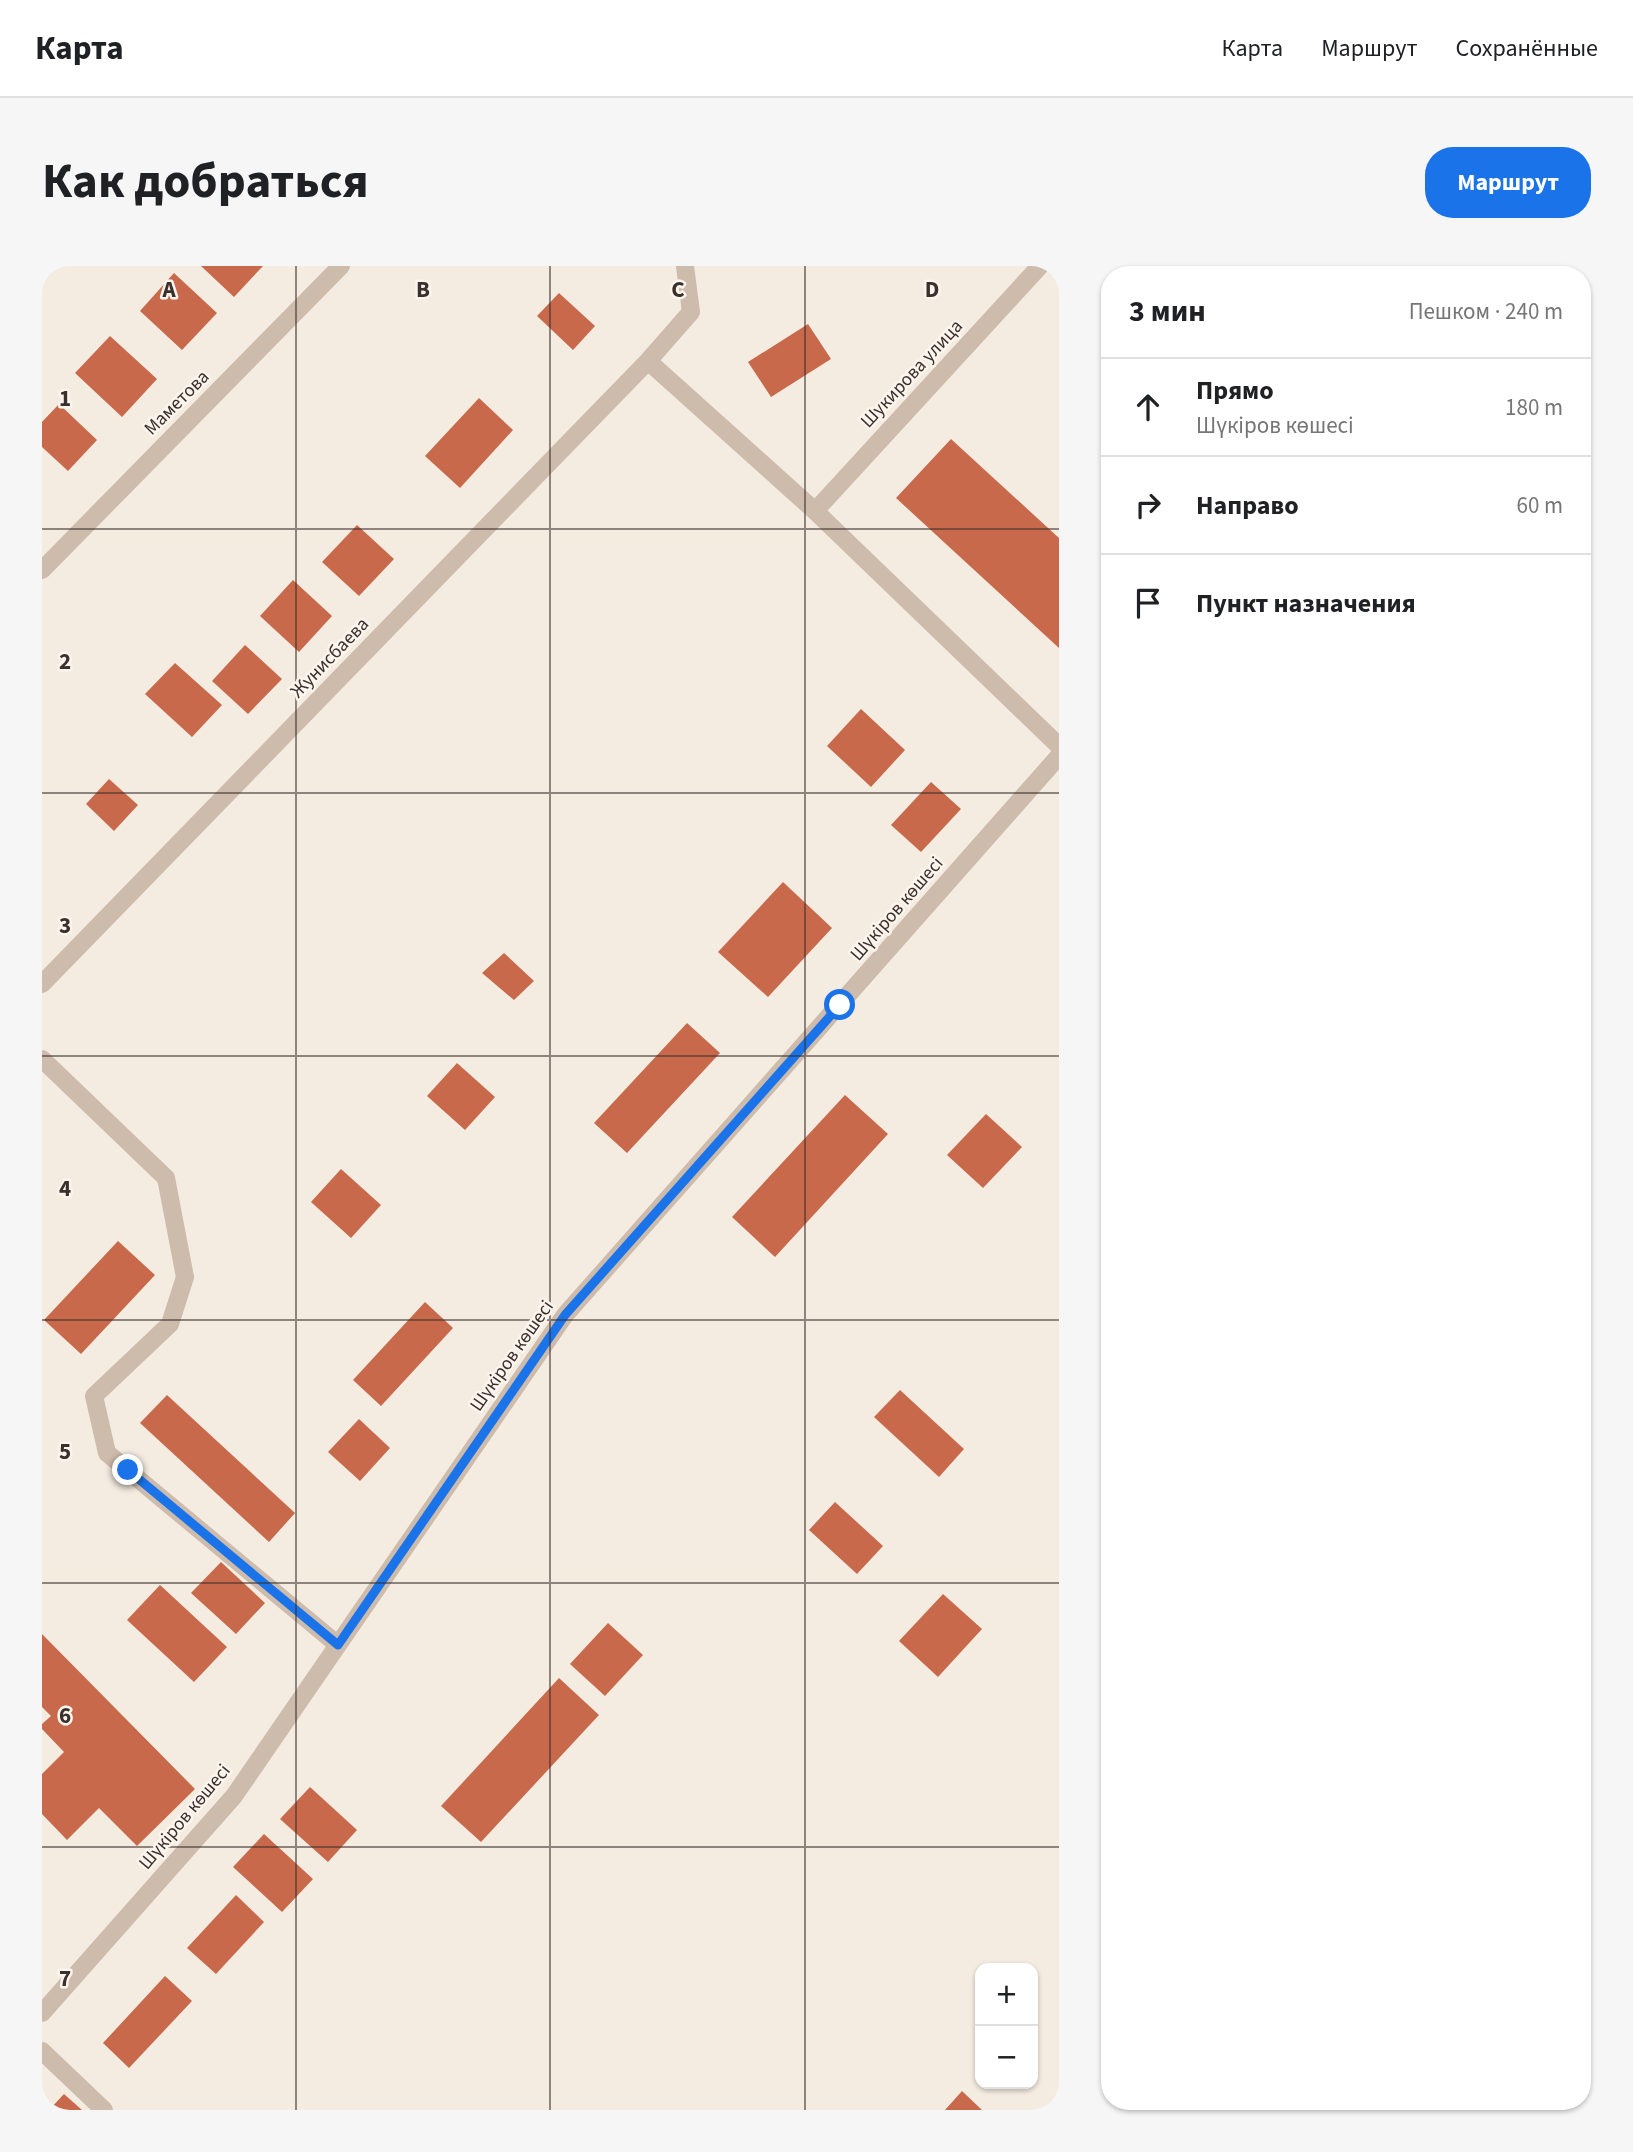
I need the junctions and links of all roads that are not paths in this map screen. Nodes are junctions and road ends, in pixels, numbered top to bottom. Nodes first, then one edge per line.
1 (341, 266) edge
2 (685, 266) edge
3 (1040, 266) edge
4 (648, 361) junction
5 (815, 511) junction
6 (42, 570) edge
7 (1059, 746) edge
8 (1059, 756) edge
9 (42, 984) edge
10 (42, 1059) edge
11 (338, 1645) junction
12 (42, 2013) edge
13 (42, 2051) edge
14 (104, 2110) edge

1 - 6 street, Маметова
2 - 4 street, Жунисбаева
3 - 5 street, Шукирова улица
4 - 5 street
4 - 9 street, Жунисбаева
5 - 7 street
8 - 11 street, Шүкіров көшесі
10 - 11 street
11 - 12 street, Шүкіров көшесі
13 - 14 street

